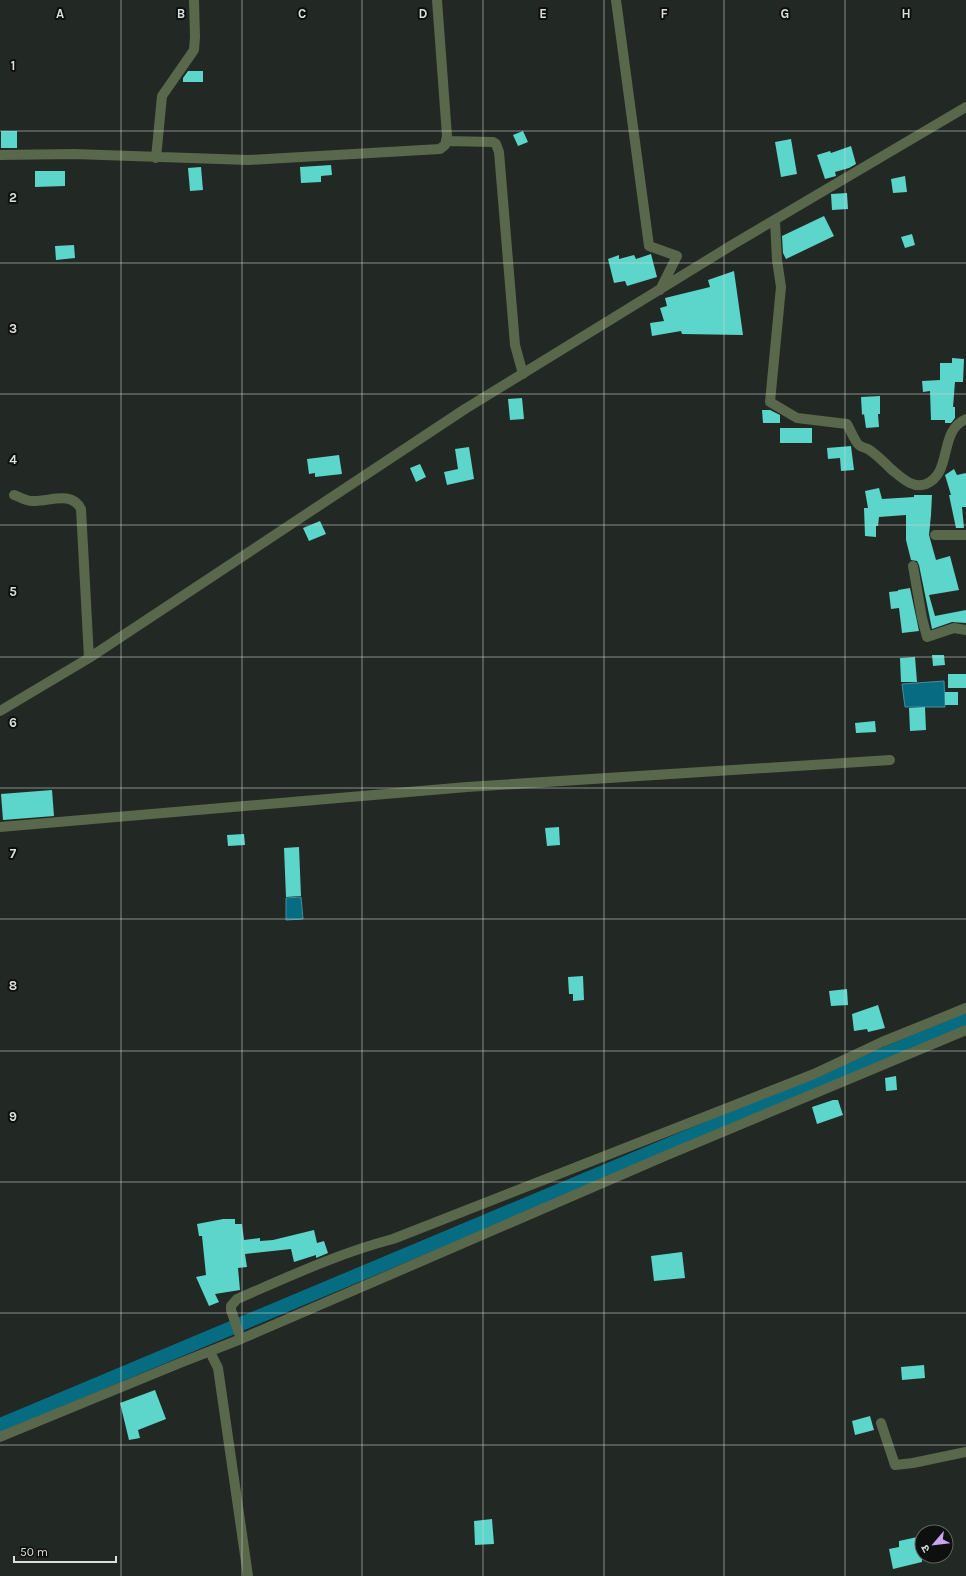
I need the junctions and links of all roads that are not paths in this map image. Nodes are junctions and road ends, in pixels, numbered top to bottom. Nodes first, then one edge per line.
1 (194, 0) edge
2 (437, 0) edge
3 (616, 0) edge
4 (966, 107) edge
5 (446, 141) junction
6 (0, 155) edge
7 (156, 158) junction
8 (774, 221) junction
9 (660, 290) junction
10 (523, 374) junction
11 (966, 419) edge
12 (14, 495) dead end
13 (966, 535) edge
14 (935, 536) dead end
15 (913, 566) dead end
16 (966, 630) edge
17 (89, 658) junction
18 (0, 711) edge
19 (890, 760) dead end
20 (0, 827) edge
21 (966, 1008) edge
22 (966, 1030) edge
23 (242, 1339) junction
24 (210, 1352) junction
25 (881, 1423) dead end
26 (0, 1437) edge
27 (966, 1452) edge
28 (248, 1576) edge

1 - 7 street
2 - 5 street
3 - 9 street
4 - 8 street
5 - 7 street
5 - 10 street
6 - 7 street
8 - 9 street
8 - 11 street
9 - 10 street
10 - 17 street
12 - 17 street
13 - 14 street
15 - 16 street
17 - 18 street
19 - 20 street
21 - 23 street
22 - 23 street
23 - 24 street
24 - 26 street
24 - 28 street
25 - 27 street

